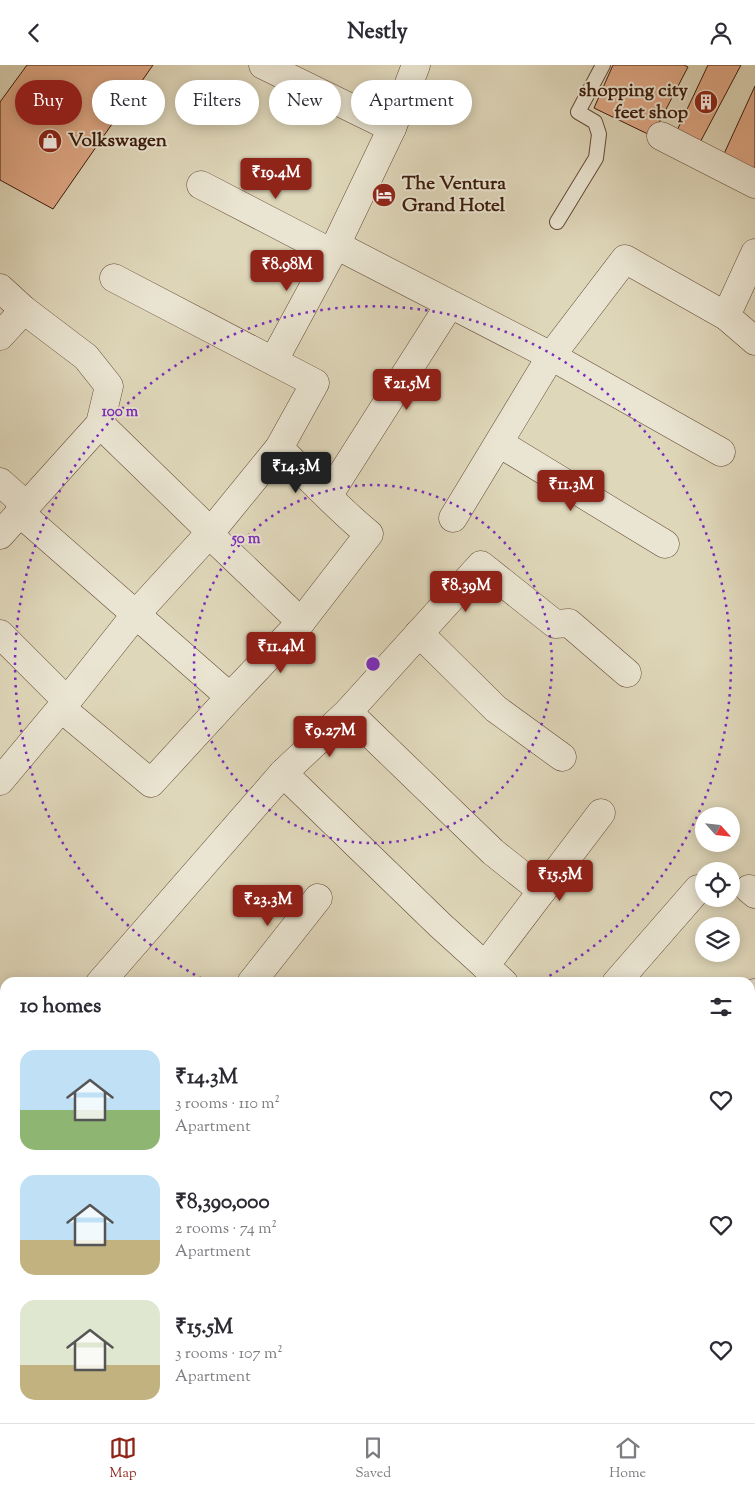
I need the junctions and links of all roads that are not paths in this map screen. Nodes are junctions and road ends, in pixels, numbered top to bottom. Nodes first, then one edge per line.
1 (263, 65) edge
2 (416, 65) edge
3 (603, 65) edge
4 (392, 128) junction
5 (660, 136) dead end
6 (755, 184) edge
7 (201, 185) dead end
8 (557, 222) dead end
9 (334, 249) junction
10 (755, 253) edge
11 (114, 278) dead end
12 (0, 288) edge
13 (450, 303) junction
14 (24, 309) junction
15 (726, 316) junction
16 (0, 336) edge
17 (755, 341) edge
18 (551, 356) junction
19 (274, 361) junction
20 (100, 425) junction
21 (500, 443) junction
22 (279, 448) junction
23 (720, 451) dead end
24 (0, 482) edge
25 (328, 496) junction
26 (22, 508) junction
27 (453, 518) dead end
28 (210, 533) junction
29 (0, 535) edge
30 (665, 544) dead end
31 (136, 614) junction
32 (301, 622) junction
33 (419, 633) junction
34 (0, 634) edge
35 (627, 673) dead end
36 (230, 697) junction
37 (64, 704) junction
38 (348, 712) junction
39 (562, 757) dead end
40 (284, 773) junction
41 (0, 781) edge
42 (601, 813) dead end
43 (542, 891) junction
44 (695, 892) edge
45 (318, 898) dead end
46 (494, 974) edge
47 (105, 977) edge
48 (256, 977) edge
49 (621, 977) edge

1 - 4 street
2 - 4 street
3 - 8 lane
4 - 9 street
5 - 6 street
7 - 9 street
9 - 13 street
9 - 19 street
10 - 15 street
11 - 19 street
12 - 14 street
13 - 18 street
13 - 25 street
14 - 16 street
14 - 20 street
15 - 17 street
15 - 18 street
18 - 21 street
18 - 23 street
19 - 22 street
20 - 26 street
20 - 28 street
21 - 27 street
21 - 30 street
22 - 25 street
22 - 28 street
24 - 26 street
25 - 32 street
26 - 29 street
26 - 31 street
28 - 31 street
28 - 32 street
31 - 36 street
31 - 37 street
32 - 36 street
33 - 35 street
33 - 38 street
33 - 39 street
34 - 37 street
36 - 37 street
37 - 41 street
38 - 40 street
38 - 43 street
40 - 46 street
40 - 47 street
42 - 43 street
43 - 46 street
44 - 49 street
45 - 48 street

